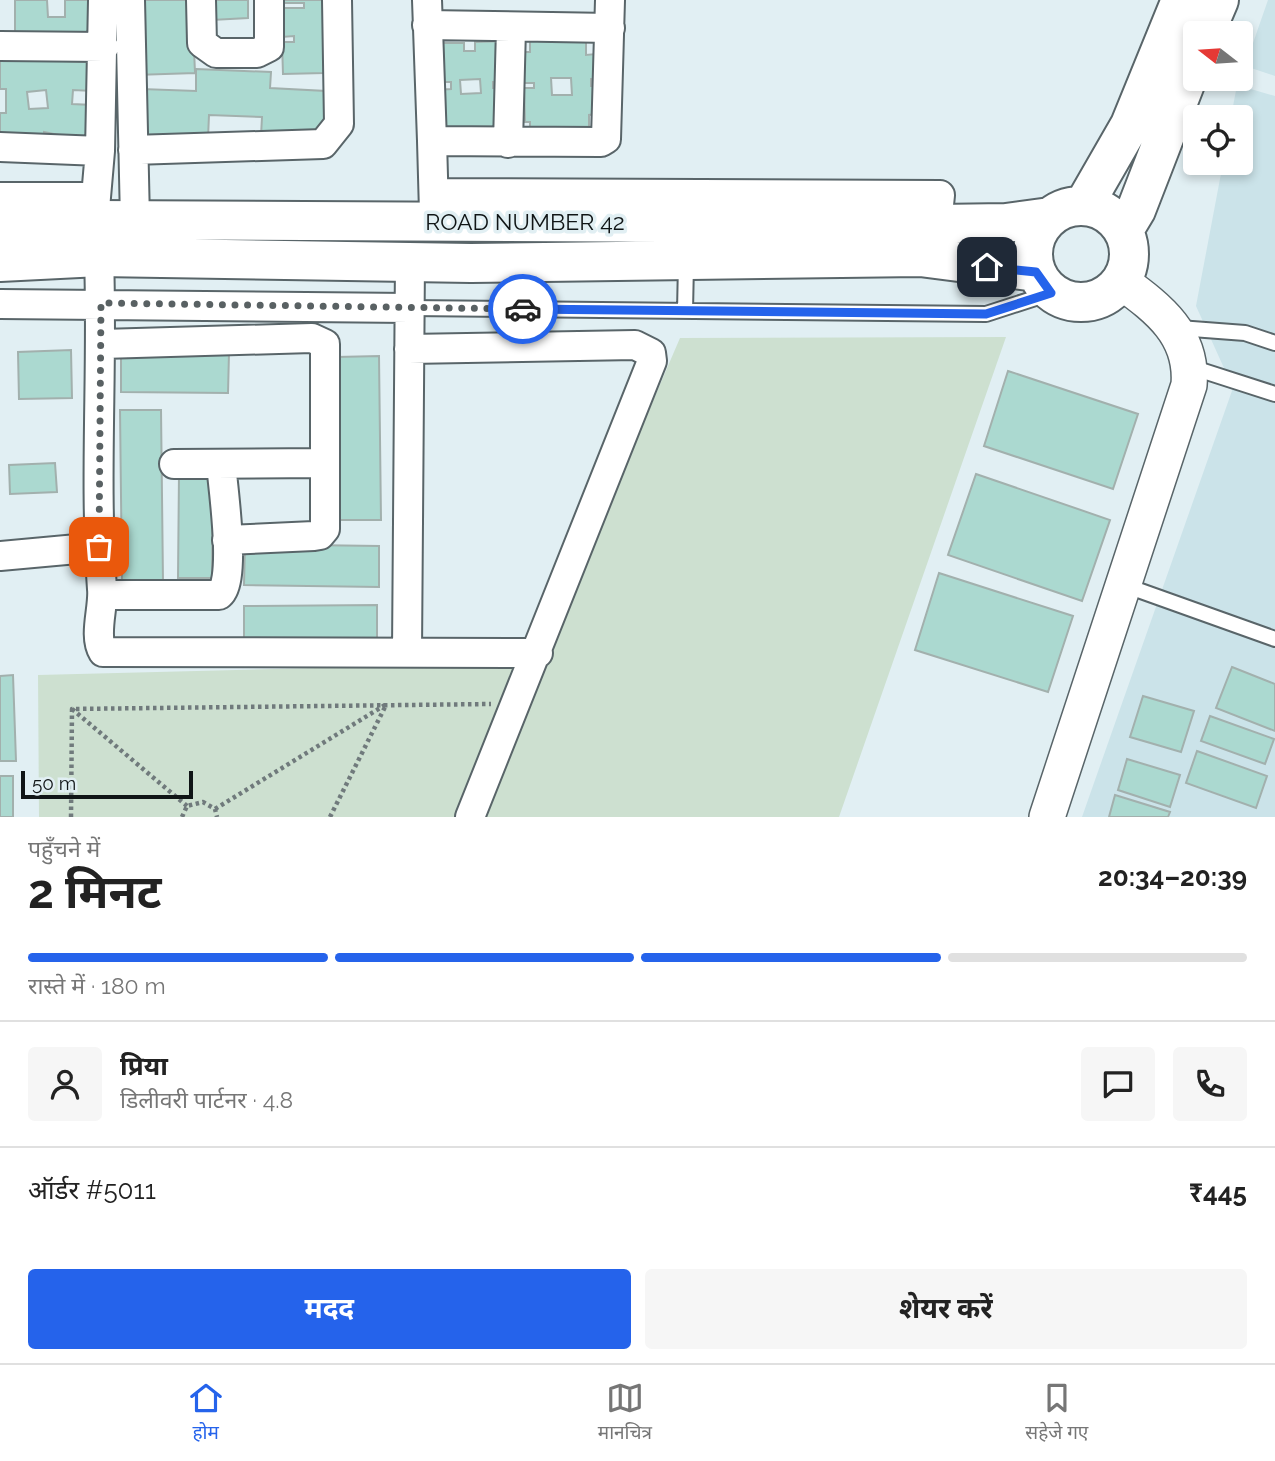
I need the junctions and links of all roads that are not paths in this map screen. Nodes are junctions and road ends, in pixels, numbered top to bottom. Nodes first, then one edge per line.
1 (103, 0) edge
2 (130, 0) edge
3 (201, 0) edge
4 (269, 0) edge
5 (337, 0) edge
6 (610, 0) edge
7 (1181, 0) edge
8 (1219, 0) edge
9 (427, 13) edge
10 (1210, 21) edge
11 (511, 28) junction
12 (610, 28) junction
13 (0, 46) edge
14 (104, 47) junction
15 (1183, 89) edge
16 (432, 141) junction
17 (509, 143) junction
18 (0, 147) edge
19 (133, 150) junction
20 (100, 151) junction
21 (0, 197) edge
22 (434, 206) junction
23 (95, 208) junction
24 (1067, 211) junction
25 (135, 220) junction
26 (0, 224) edge
27 (1124, 230) junction
28 (99, 257) junction
29 (410, 260) junction
30 (686, 260) junction
31 (0, 262) edge
32 (1122, 282) junction
33 (1044, 283) junction
34 (101, 303) junction
35 (0, 304) edge
36 (410, 308) junction
37 (685, 311) junction
38 (1174, 327) junction
39 (1275, 342) edge
40 (102, 344) junction
41 (409, 349) junction
42 (1191, 367) junction
43 (1275, 394) edge
44 (324, 463) junction
45 (174, 464) dead end
46 (221, 464) junction
47 (227, 540) junction
48 (99, 547) junction
49 (0, 555) edge
50 (1124, 585) junction
51 (103, 595) junction
52 (1275, 639) edge
53 (407, 652) junction
54 (538, 653) junction
55 (470, 817) edge
56 (1048, 817) edge

1 - 14 street
2 - 19 street
3 - 4 street
5 - 19 street
6 - 12 street
7 - 24 main road
8 - 10 main road
9 - 11 street
9 - 16 street
11 - 12 street
11 - 17 street
12 - 17 street
13 - 14 street
14 - 20 street
15 - 27 main road
16 - 17 street
16 - 22 street
18 - 20 street
19 - 25 street
20 - 23 street
21 - 23 street
22 - 24 main road, ROAD NUMBER 42
22 - 25 main road, ROAD NUMBER 42
23 - 25 main road, ROAD NUMBER 42
23 - 26 main road, ROAD NUMBER 42
24 - 27 main road
24 - 33 main road
27 - 32 main road
28 - 29 main road, ROAD NUMBER 42
28 - 31 main road, ROAD NUMBER 42
28 - 34 street
29 - 30 main road, ROAD NUMBER 42
29 - 36 street
30 - 33 main road, ROAD NUMBER 42
30 - 37 lane
32 - 33 main road
32 - 38 street
33 - 37 lane
34 - 35 street
34 - 36 street
34 - 40 street
36 - 37 lane
36 - 41 street
38 - 39 lane
38 - 42 street
40 - 44 street
40 - 48 street
41 - 53 street
41 - 54 street
42 - 43 lane
42 - 50 street
44 - 46 street
44 - 47 street
45 - 46 street
46 - 47 street
47 - 51 street
48 - 49 street
48 - 51 street
50 - 52 lane
50 - 56 street
51 - 53 street
53 - 54 street
54 - 55 street

